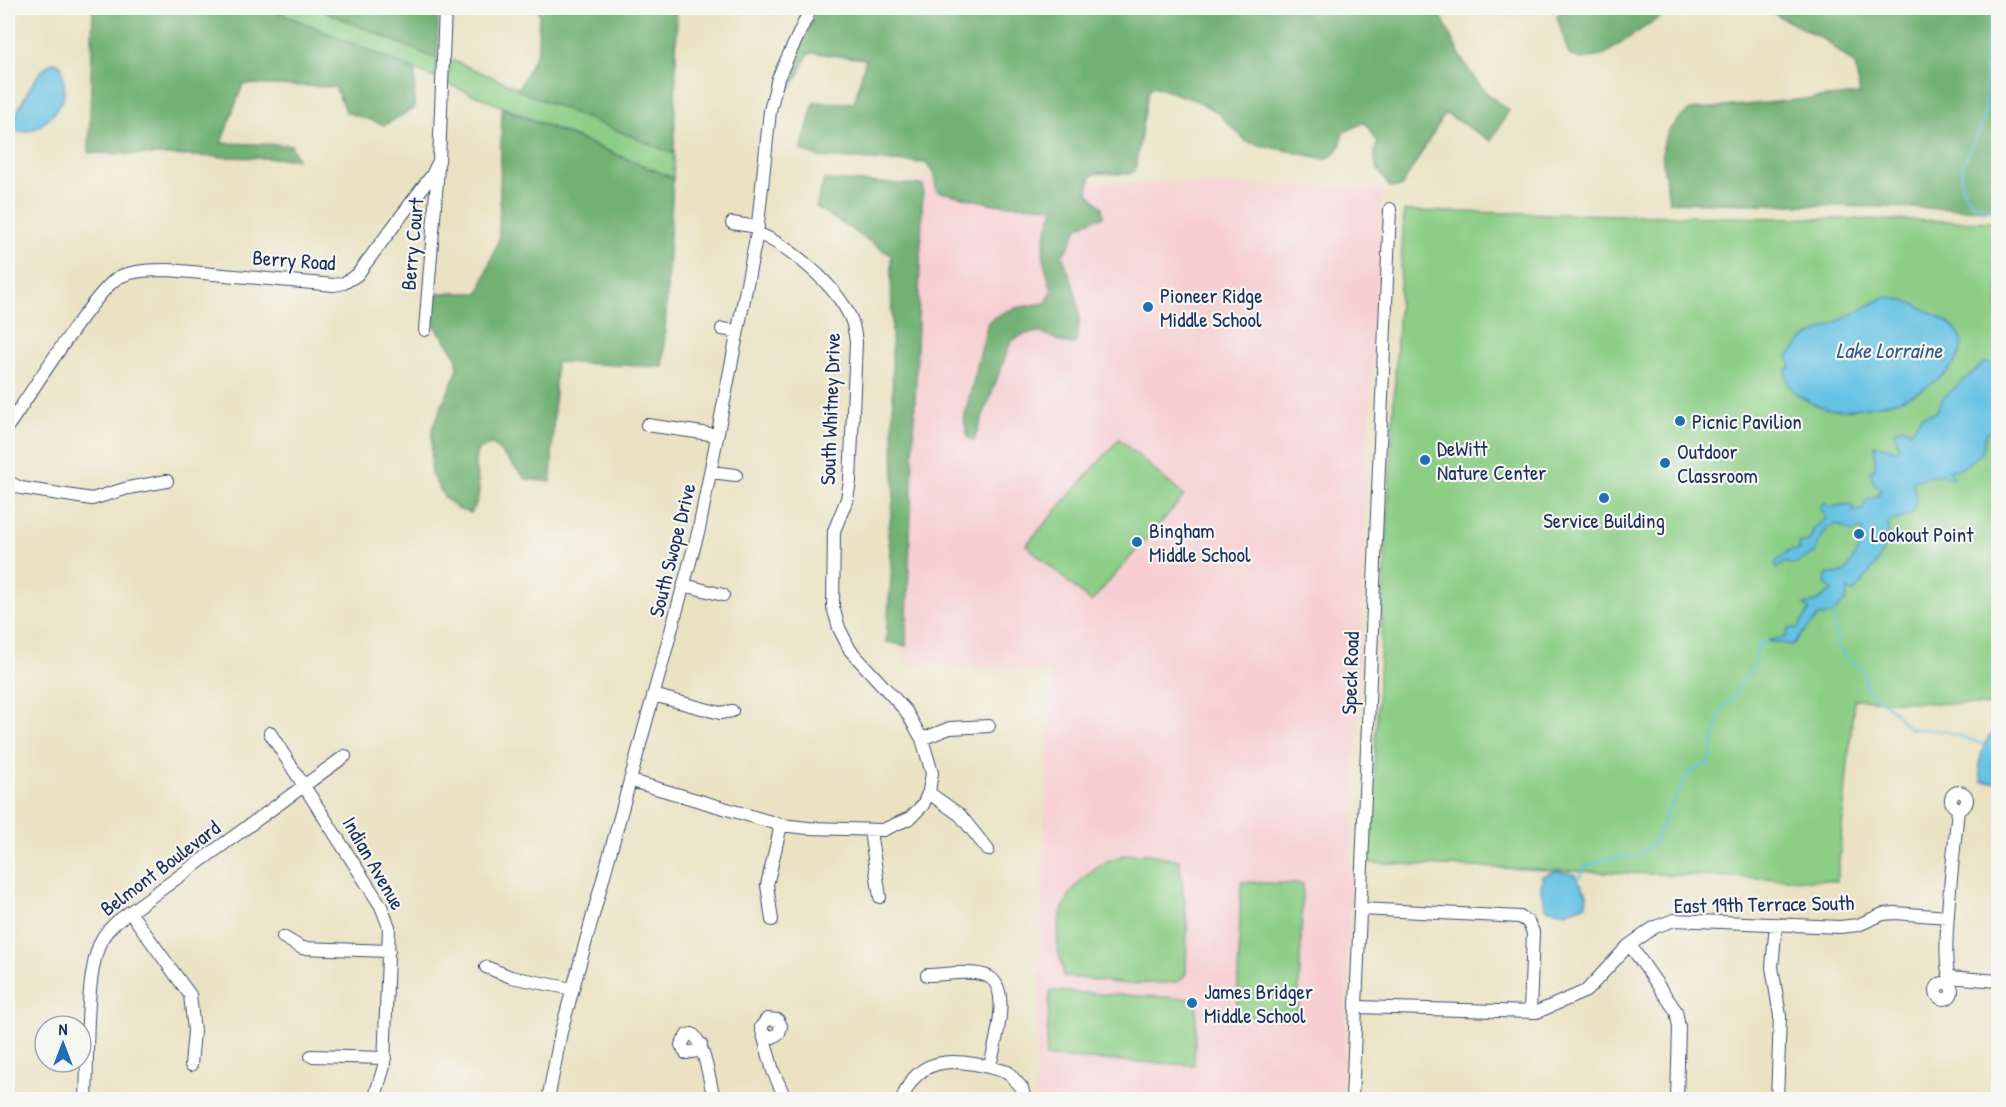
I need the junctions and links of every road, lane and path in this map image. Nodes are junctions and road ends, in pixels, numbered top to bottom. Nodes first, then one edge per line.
1 (445, 8) edge
2 (812, 8) edge
3 (439, 161) junction
4 (1390, 210) dead end
5 (732, 223) dead end
6 (757, 230) junction
7 (722, 329) dead end
8 (424, 330) dead end
9 (737, 332) junction
10 (647, 424) dead end
11 (8, 426) edge
12 (717, 435) junction
13 (711, 472) junction
14 (736, 476) dead end
15 (167, 481) dead end
16 (8, 482) edge
17 (684, 585) junction
18 (723, 595) dead end
19 (653, 695) junction
20 (732, 711) dead end
21 (989, 726) dead end
22 (270, 732) dead end
23 (922, 739) junction
24 (345, 756) dead end
25 (632, 781) junction
26 (304, 786) junction
27 (929, 793) junction
28 (1958, 809) dead end
29 (781, 825) junction
30 (870, 831) junction
31 (988, 850) dead end
32 (880, 897) dead end
33 (1361, 909) junction
34 (130, 912) junction
35 (1948, 917) junction
36 (772, 920) dead end
37 (1776, 924) junction
38 (283, 937) dead end
39 (1630, 945) junction
40 (389, 951) junction
41 (486, 967) dead end
42 (927, 975) dead end
43 (1998, 981) edge
44 (573, 989) junction
45 (1356, 1007) junction
46 (1530, 1012) junction
47 (765, 1035) dead end
48 (701, 1044) dead end
49 (311, 1056) dead end
50 (385, 1058) junction
51 (191, 1065) dead end
52 (990, 1067) junction
53 (86, 1100) edge
54 (374, 1100) edge
55 (548, 1100) edge
56 (714, 1100) edge
57 (786, 1100) edge
58 (902, 1100) edge
59 (1025, 1100) edge
60 (1352, 1100) edge
61 (1677, 1100) edge
62 (1777, 1100) edge

1 - 3 street, Berry Road
2 - 6 street, South Swope Drive
3 - 8 street, Berry Court
3 - 11 street, Berry Road
4 - 33 street, Speck Road
5 - 6 street
6 - 9 street, South Swope Drive
6 - 23 street, South Whitney Drive
7 - 9 street
9 - 12 street, South Swope Drive
10 - 12 street
12 - 13 street, South Swope Drive
13 - 14 street
13 - 17 street, South Swope Drive
15 - 16 street
17 - 18 street
17 - 19 street, South Swope Drive
19 - 20 street
19 - 25 street, South Swope Drive
21 - 23 street
22 - 26 street, Indian Avenue
23 - 27 street, South Whitney Drive
24 - 26 street, Belmont Boulevard
25 - 29 street
25 - 44 street, South Swope Drive
26 - 34 street, Belmont Boulevard
26 - 40 street, Indian Avenue
27 - 30 street
27 - 31 street
28 - 35 street
29 - 30 street
29 - 36 street
30 - 32 street
33 - 45 street, Speck Road
33 - 46 street
34 - 51 street
34 - 53 street, Belmont Boulevard
35 - 37 street, East 19th Terrace South
35 - 43 street
37 - 39 street, East 19th Terrace South
37 - 62 street
38 - 40 street
39 - 46 street, East 19th Terrace South
39 - 61 street
40 - 50 street, Indian Avenue
41 - 44 street
42 - 52 street
44 - 55 street, South Swope Drive
45 - 46 street, East 19th Terrace South
45 - 60 street, Speck Road
47 - 57 street
48 - 56 street
49 - 50 street
50 - 54 street, Indian Avenue
52 - 58 street
52 - 59 street

